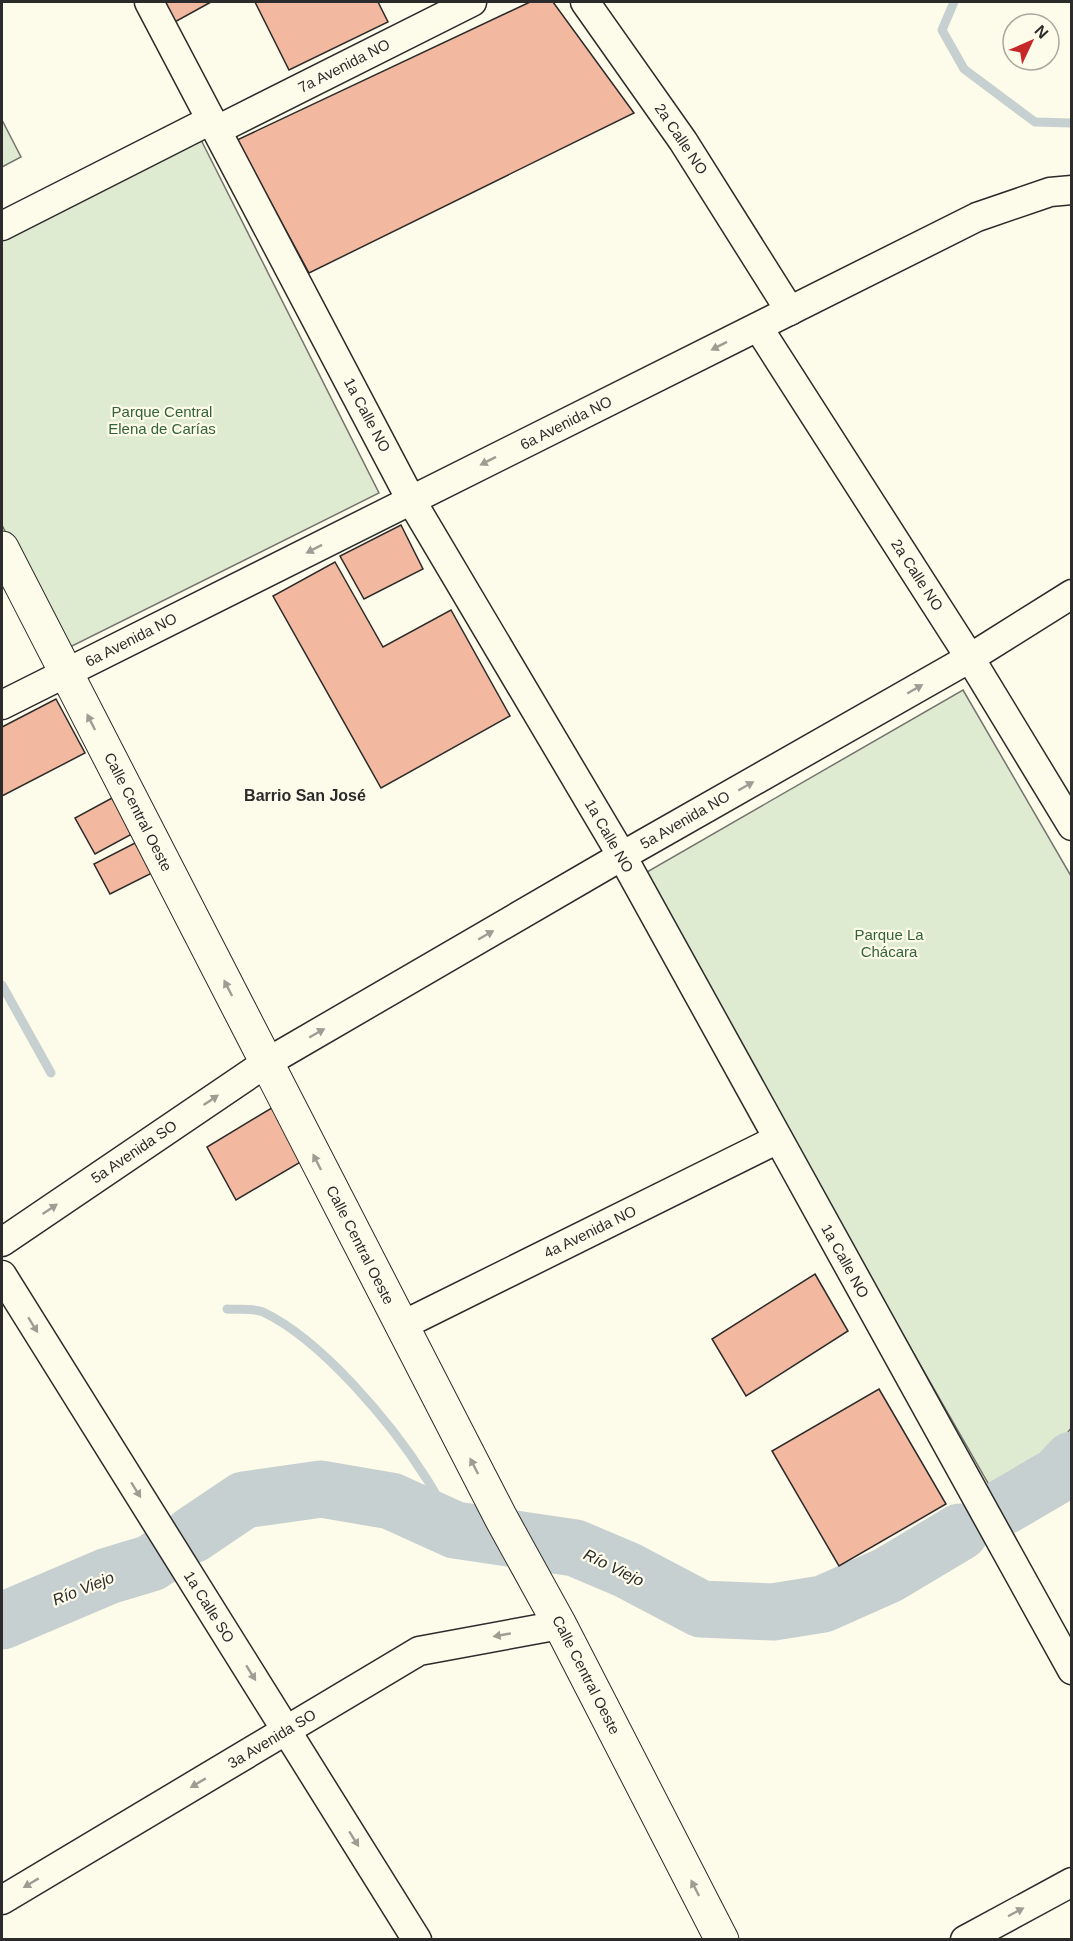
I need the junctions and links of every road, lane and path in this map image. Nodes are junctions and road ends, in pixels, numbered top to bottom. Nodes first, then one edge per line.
1 (149, 2) edge
2 (472, 2) edge
3 (585, 2) edge
4 (214, 125) junction
5 (1071, 190) edge
6 (2, 226) edge
7 (790, 311) junction
8 (758, 327) junction
9 (411, 500) junction
10 (2, 548) edge
11 (1071, 594) edge
12 (970, 658) junction
13 (66, 673) junction
14 (2, 705) edge
15 (1071, 826) edge
16 (622, 856) junction
17 (266, 1063) junction
18 (778, 1139) junction
19 (2, 1242) edge
20 (2, 1275) edge
21 (401, 1326) junction
22 (560, 1625) junction
23 (1071, 1670) edge
24 (286, 1730) junction
25 (1071, 1882) edge
26 (2, 1900) edge
27 (417, 1940) edge
28 (722, 1940) edge
29 (965, 1940) edge

1 - 4 street, 1a Calle NO
2 - 4 street, 7a Avenida NO
3 - 7 street, 2a Calle NO
4 - 6 street, 7a Avenida NO
4 - 9 street, 1a Calle NO
5 - 7 street, 6a Avenida NO
7 - 8 street, 6a Avenida NO
8 -> 9 street, 6a Avenida NO
8 - 12 street, 2a Calle NO
9 -> 13 street, 6a Avenida NO
9 - 16 street, 1a Calle NO
10 - 13 street, Calle Central Oeste
11 - 12 street, 5a Avenida NO
12 - 15 street, 2a Calle NO
16 -> 12 street, 5a Avenida NO
13 - 14 street, 6a Avenida NO
17 -> 13 street, Calle Central Oeste
17 -> 16 street, 5a Avenida NO
16 - 18 street, 1a Calle NO
19 -> 17 street, 5a Avenida SO
21 -> 17 street, Calle Central Oeste
18 - 21 street, 4a Avenida NO
18 - 23 street, 1a Calle NO
20 -> 24 street, 1a Calle SO
22 -> 21 street, Calle Central Oeste
22 -> 24 street, 3a Avenida SO
28 -> 22 street, Calle Central Oeste
24 -> 26 street, 3a Avenida SO
24 -> 27 street, 1a Calle SO
29 -> 25 street

